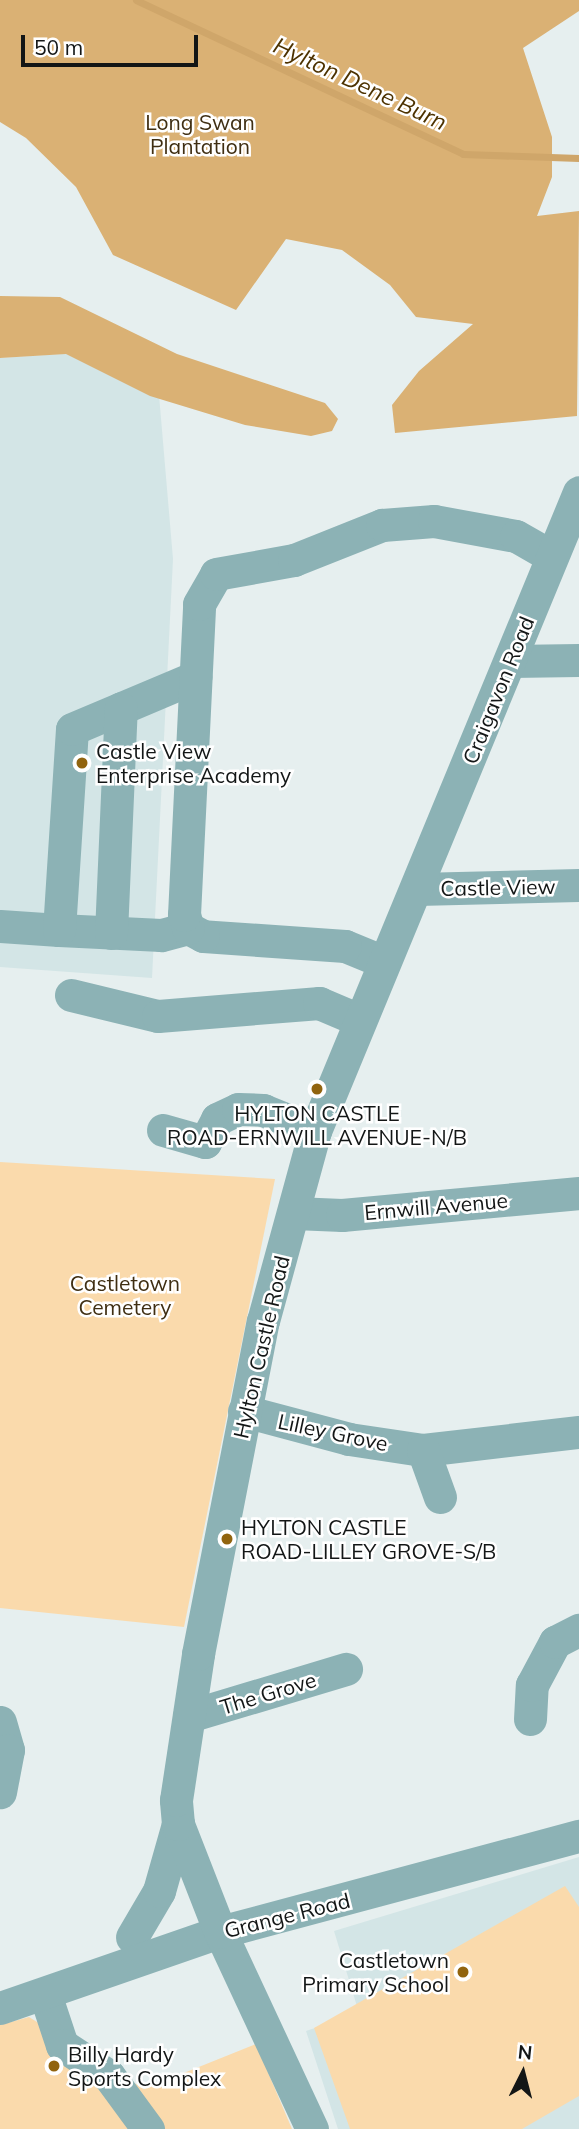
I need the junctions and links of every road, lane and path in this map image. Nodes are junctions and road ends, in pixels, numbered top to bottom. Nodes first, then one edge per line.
1 (579, 492) edge
2 (551, 556) junction
3 (579, 660) edge
4 (511, 661) junction
5 (195, 677) junction
6 (121, 708) junction
7 (579, 885) edge
8 (418, 889) junction
9 (0, 926) edge
10 (188, 928) junction
11 (59, 930) junction
12 (111, 933) junction
13 (384, 962) junction
14 (71, 995) dead end
15 (359, 1020) junction
16 (163, 1130) dead end
17 (315, 1130) junction
18 (579, 1193) edge
19 (294, 1213) junction
20 (244, 1411) junction
21 (579, 1432) edge
22 (422, 1450) junction
23 (440, 1497) dead end
24 (579, 1630) edge
25 (346, 1669) dead end
26 (189, 1716) junction
27 (530, 1719) dead end
28 (0, 1722) edge
29 (0, 1792) edge
30 (178, 1824) junction
31 (579, 1836) edge
32 (220, 1932) junction
33 (132, 1937) dead end
34 (45, 1994) junction
35 (0, 2008) edge
36 (148, 2129) edge
37 (312, 2129) edge

1 - 2 street, Craigavon Road
2 - 4 street, Craigavon Road
2 - 5 street
3 - 4 street
4 - 8 street, Craigavon Road
5 - 6 street
5 - 10 street
6 - 11 street
6 - 12 street
7 - 8 street, Castle View
8 - 13 street, Hylton Castle Road
9 - 11 street
10 - 12 street
10 - 13 street
11 - 12 street
13 - 15 street, Hylton Castle Road
14 - 15 street
15 - 17 street, Hylton Castle Road
16 - 17 street
17 - 19 street, Hylton Castle Road
18 - 19 street, Ernwill Avenue
19 - 20 street, Hylton Castle Road
20 - 22 street, Lilley Grove
20 - 26 street, Hylton Castle Road
21 - 22 street, Lilley Grove
22 - 23 street
24 - 27 street
25 - 26 street, The Grove
26 - 30 street, Hylton Castle Road
28 - 29 street
30 - 32 street, Hylton Castle Road
30 - 33 street, Hylton Castle Road
31 - 32 street, Grange Road
32 - 34 street, Grange Road
32 - 37 street, Hylton Castle Road
34 - 35 street, Grange Road
34 - 36 street

